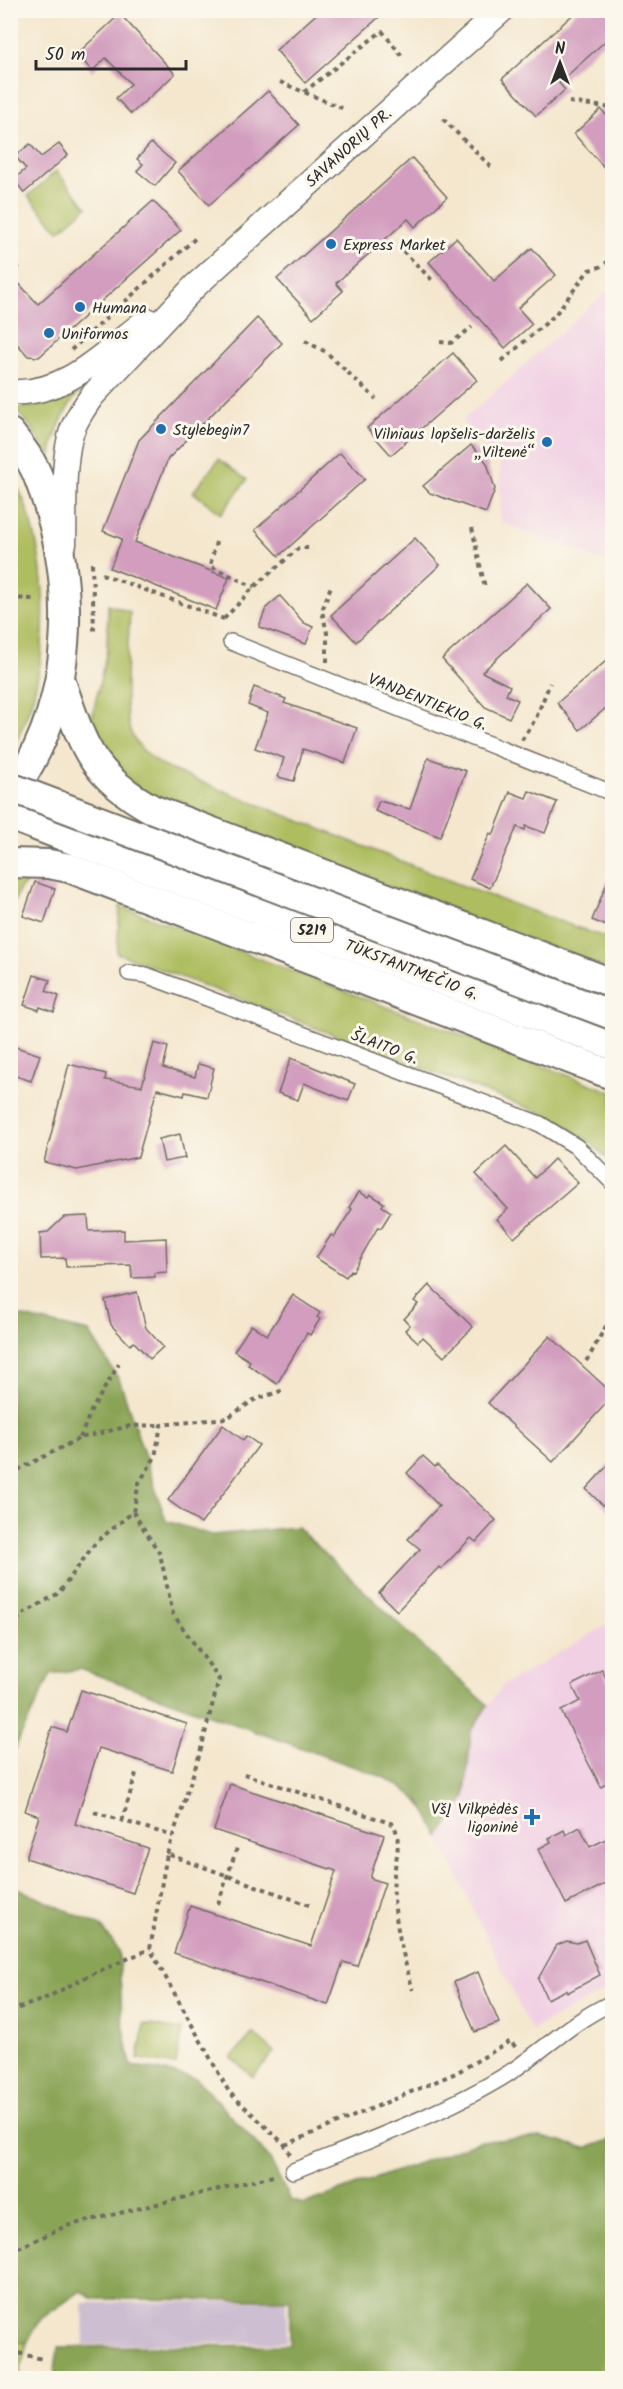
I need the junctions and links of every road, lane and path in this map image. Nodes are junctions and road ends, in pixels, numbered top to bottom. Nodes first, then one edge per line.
1 (502, 10) edge
2 (402, 56) dead end
3 (280, 82) dead end
4 (304, 92) junction
5 (569, 102) dead end
6 (612, 108) edge
7 (344, 109) dead end
8 (444, 119) dead end
9 (493, 170) dead end
10 (198, 236) dead end
11 (404, 251) dead end
12 (10, 259) edge
13 (612, 259) edge
14 (20, 270) dead end
15 (432, 280) dead end
16 (195, 286) junction
17 (472, 327) dead end
18 (304, 341) dead end
19 (440, 342) dead end
20 (63, 357) dead end
21 (502, 361) dead end
22 (10, 392) edge
23 (376, 399) dead end
24 (10, 433) edge
25 (472, 528) dead end
26 (216, 542) dead end
27 (309, 548) dead end
28 (92, 563) dead end
29 (102, 574) dead end
30 (331, 586) dead end
31 (254, 587) junction
32 (485, 588) dead end
33 (64, 591) junction
34 (10, 598) edge
35 (33, 599) dead end
36 (94, 631) dead end
37 (231, 642) dead end
38 (327, 669) dead end
39 (60, 679) junction
40 (550, 683) dead end
41 (519, 745) dead end
42 (10, 787) edge
43 (612, 792) edge
44 (10, 794) edge
45 (10, 816) edge
46 (10, 863) edge
47 (129, 973) dead end
48 (612, 983) edge
49 (612, 1015) edge
50 (612, 1045) edge
51 (612, 1075) edge
52 (612, 1182) edge
53 (612, 1319) edge
54 (586, 1361) dead end
55 (119, 1365) dead end
56 (284, 1390) dead end
57 (161, 1425) junction
58 (80, 1438) junction
59 (10, 1474) edge
60 (133, 1512) junction
61 (10, 1627) edge
62 (137, 1770) dead end
63 (244, 1774) dead end
64 (94, 1812) dead end
65 (122, 1821) junction
66 (173, 1836) junction
67 (238, 1845) dead end
68 (167, 1854) junction
69 (227, 1876) junction
70 (218, 1904) dead end
71 (309, 1905) dead end
72 (150, 1949) junction
73 (414, 1990) dead end
74 (612, 2003) edge
75 (10, 2011) edge
76 (525, 2062) junction
77 (285, 2145) junction
78 (295, 2170) junction
79 (10, 2252) edge
80 (10, 2351) edge
81 (42, 2359) dead end

1 - 16 main road, SAVANORIŲ PR.
2 - 4 path
3 - 4 path
4 - 7 path
5 - 6 path
8 - 9 path
10 - 20 path
11 - 15 path
12 - 14 path
13 - 21 path
16 - 22 main road, SAVANORIŲ PR.
16 - 33 main road, SAVANORIŲ PR.
17 - 19 path
18 - 23 path
24 - 33 highway
25 - 32 path
26 - 31 path
27 - 31 path
28 - 36 path
29 - 31 path
30 - 38 path
33 - 39 highway
34 - 35 path
37 - 43 street, VANDENTIEKIO G.
39 - 44 highway
39 - 48 highway
40 - 41 path
42 - 49 highway, TŪKSTANTMEČIO G. / 5219, bridge
45 - 50 highway, TŪKSTANTMEČIO G. / 5219
46 - 51 highway
47 - 52 street, ŠLAITO G.
53 - 54 path
55 - 58 path
56 - 57 path
57 - 58 path
57 - 60 path
58 - 59 path
60 - 61 path
60 - 66 path
62 - 65 path
63 - 73 path
64 - 65 path
65 - 66 path
66 - 68 path
67 - 69 path
68 - 69 path
68 - 72 path
69 - 70 path
69 - 71 path
72 - 75 path
72 - 77 path
74 - 76 street
76 - 77 path
76 - 78 street
77 - 78 path
78 - 79 path
80 - 81 path

